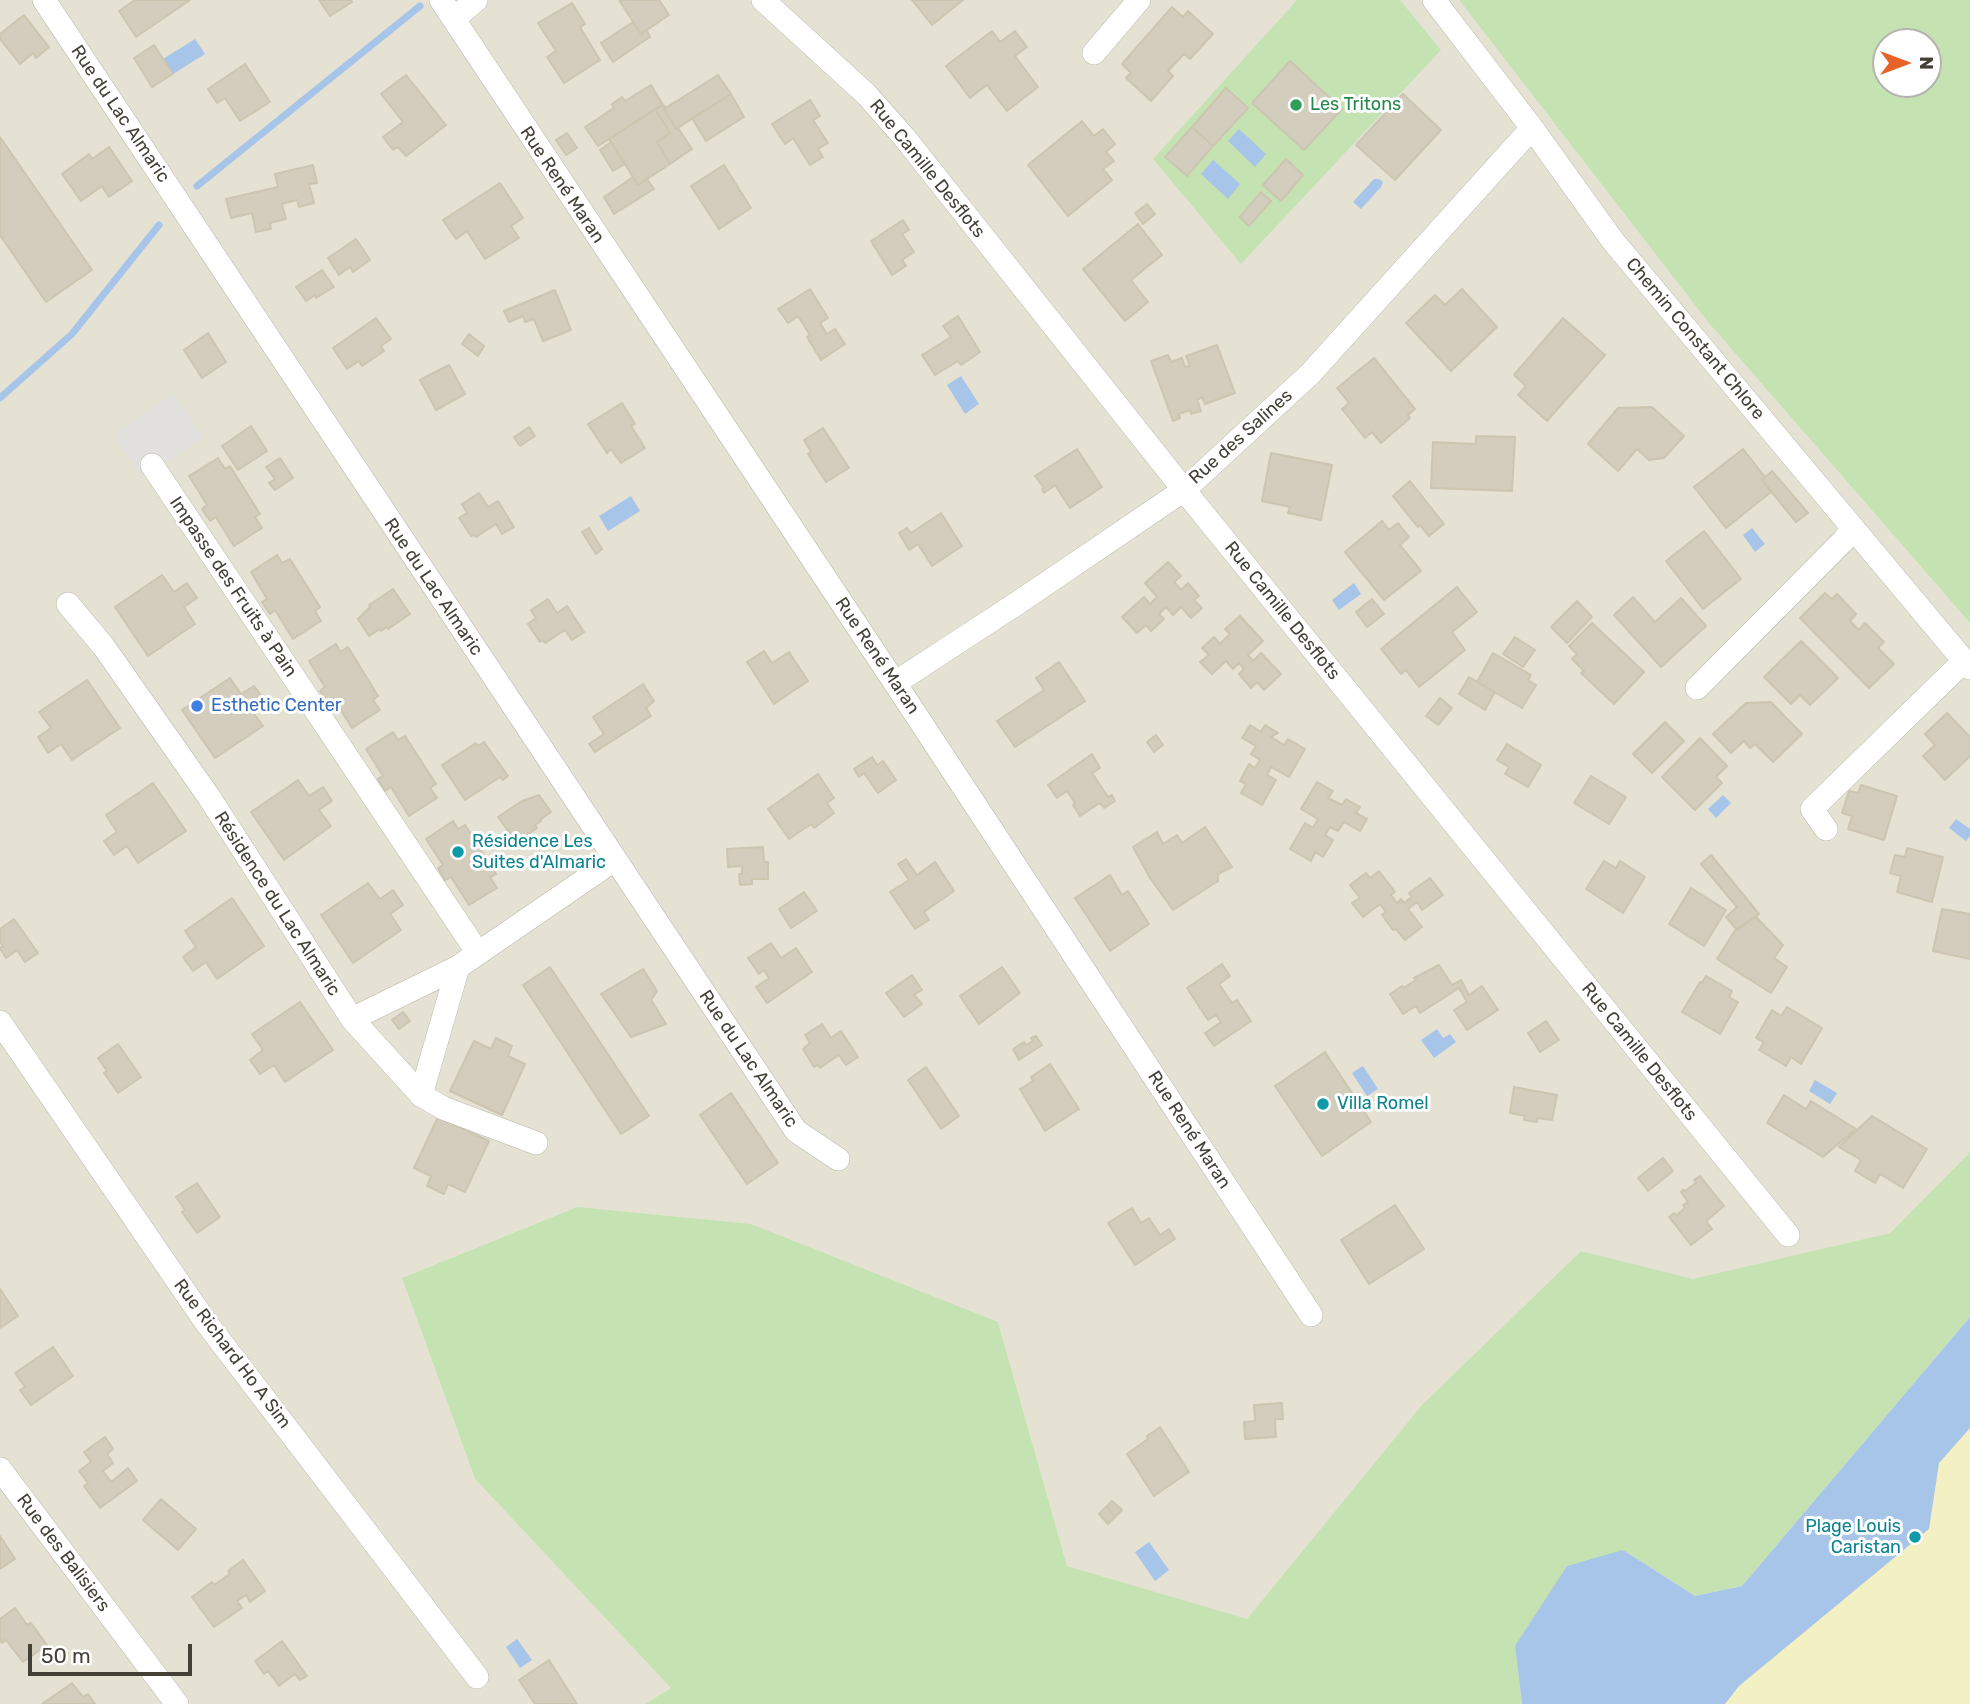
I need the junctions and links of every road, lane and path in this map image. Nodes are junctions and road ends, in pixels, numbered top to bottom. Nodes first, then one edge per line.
1 (44, 0) edge
2 (441, 0) edge
3 (476, 0) edge
4 (763, 0) edge
5 (1139, 0) edge
6 (1434, 0) edge
7 (455, 18) junction
8 (1094, 52) dead end
9 (1532, 128) junction
10 (152, 465) dead end
11 (1184, 490) junction
12 (1853, 528) junction
13 (68, 604) dead end
14 (1967, 664) edge
15 (895, 683) junction
16 (1697, 688) dead end
17 (1826, 830) dead end
18 (614, 860) junction
19 (478, 953) junction
20 (458, 967) junction
21 (352, 1019) junction
22 (0, 1022) edge
23 (421, 1095) junction
24 (536, 1143) dead end
25 (838, 1159) dead end
26 (1788, 1236) dead end
27 (1311, 1315) dead end
28 (2, 1477) edge
29 (477, 1677) dead end
30 (177, 1704) edge

1 - 18 street, Rue du Lac Almaric
2 - 7 street, Rue René Maran
3 - 7 street
4 - 11 street, Rue Camille Desflots
5 - 8 street
6 - 9 street, Chemin Constant Chlore
7 - 15 street, Rue René Maran
9 - 11 street, Rue des Salines
9 - 12 street, Chemin Constant Chlore
10 - 19 street, Impasse des Fruits à Pain
11 - 15 street, Rue des Salines
11 - 26 street, Rue Camille Desflots
12 - 14 street, Chemin Constant Chlore
12 - 16 street
13 - 21 street, Résidence du Lac Almaric
14 - 17 street
15 - 27 street, Rue René Maran
18 - 19 street
18 - 25 street, Rue du Lac Almaric
19 - 20 street
20 - 21 street
20 - 23 street
21 - 23 street, Résidence du Lac Almaric
22 - 29 street, Rue Richard Ho A Sim
23 - 24 street, Résidence du Lac Almaric
28 - 30 street, Rue des Balisiers

